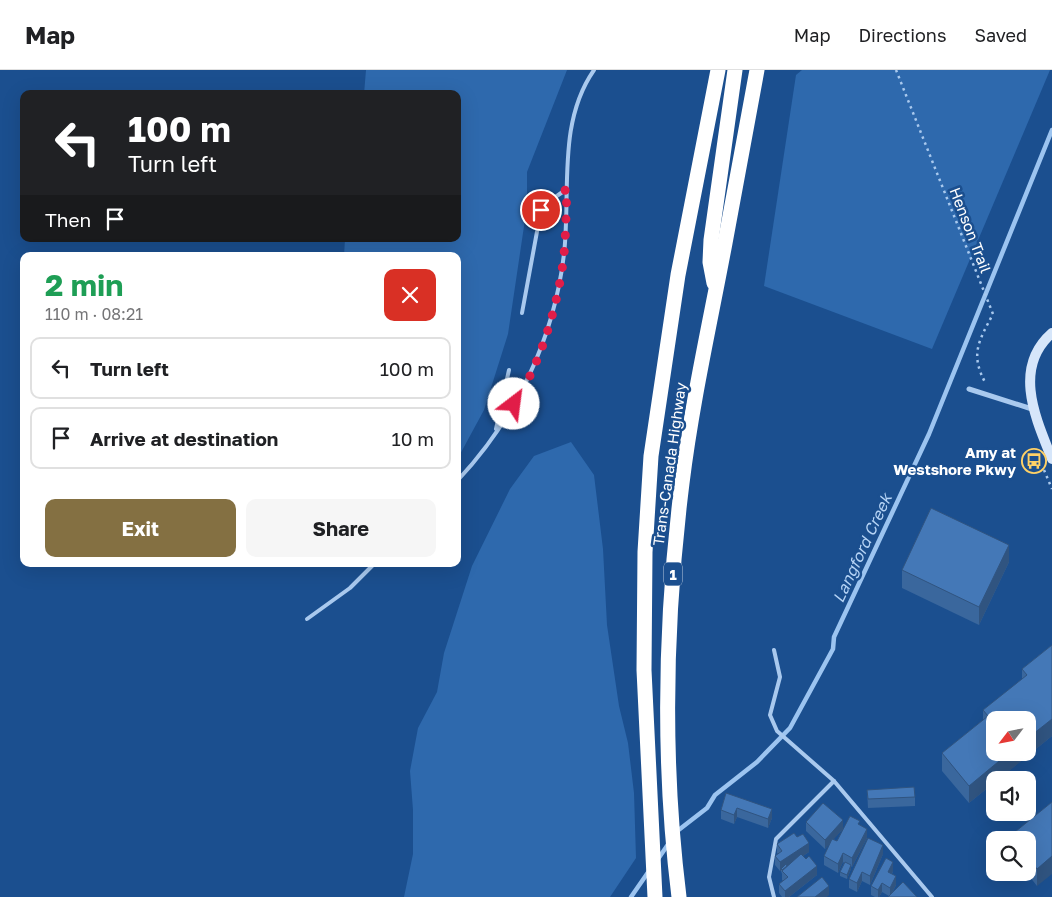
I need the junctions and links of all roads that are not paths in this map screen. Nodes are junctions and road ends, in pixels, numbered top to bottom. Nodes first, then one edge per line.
1 (594, 70) edge
2 (718, 70) edge
3 (735, 70) edge
4 (757, 70) edge
5 (567, 189) junction
6 (715, 292) junction
7 (522, 313) dead end
8 (1052, 334) edge
9 (509, 370) dead end
10 (969, 389) dead end
11 (1032, 409) junction
12 (496, 432) junction
13 (1052, 459) edge
14 (461, 477) edge
15 (371, 567) edge
16 (307, 619) dead end
17 (774, 650) dead end
18 (834, 782) junction
19 (674, 859) junction
20 (655, 897) edge
21 (673, 897) edge
22 (679, 897) edge
23 (774, 897) edge
24 (932, 897) edge

1 - 5 lane
2 - 20 highway, Trans-Canada Highway / 1
3 - 6 highway
4 - 6 highway, Trans-Canada Highway / 1
5 - 7 lane
5 - 12 lane
6 - 19 highway, Trans-Canada Highway / 1
8 - 11 street
9 - 12 lane
10 - 11 street
11 - 13 street
12 - 14 lane
15 - 16 lane
17 - 18 lane
18 - 23 lane
18 - 24 lane
19 - 21 highway
19 - 22 highway, Trans-Canada Highway / 1

